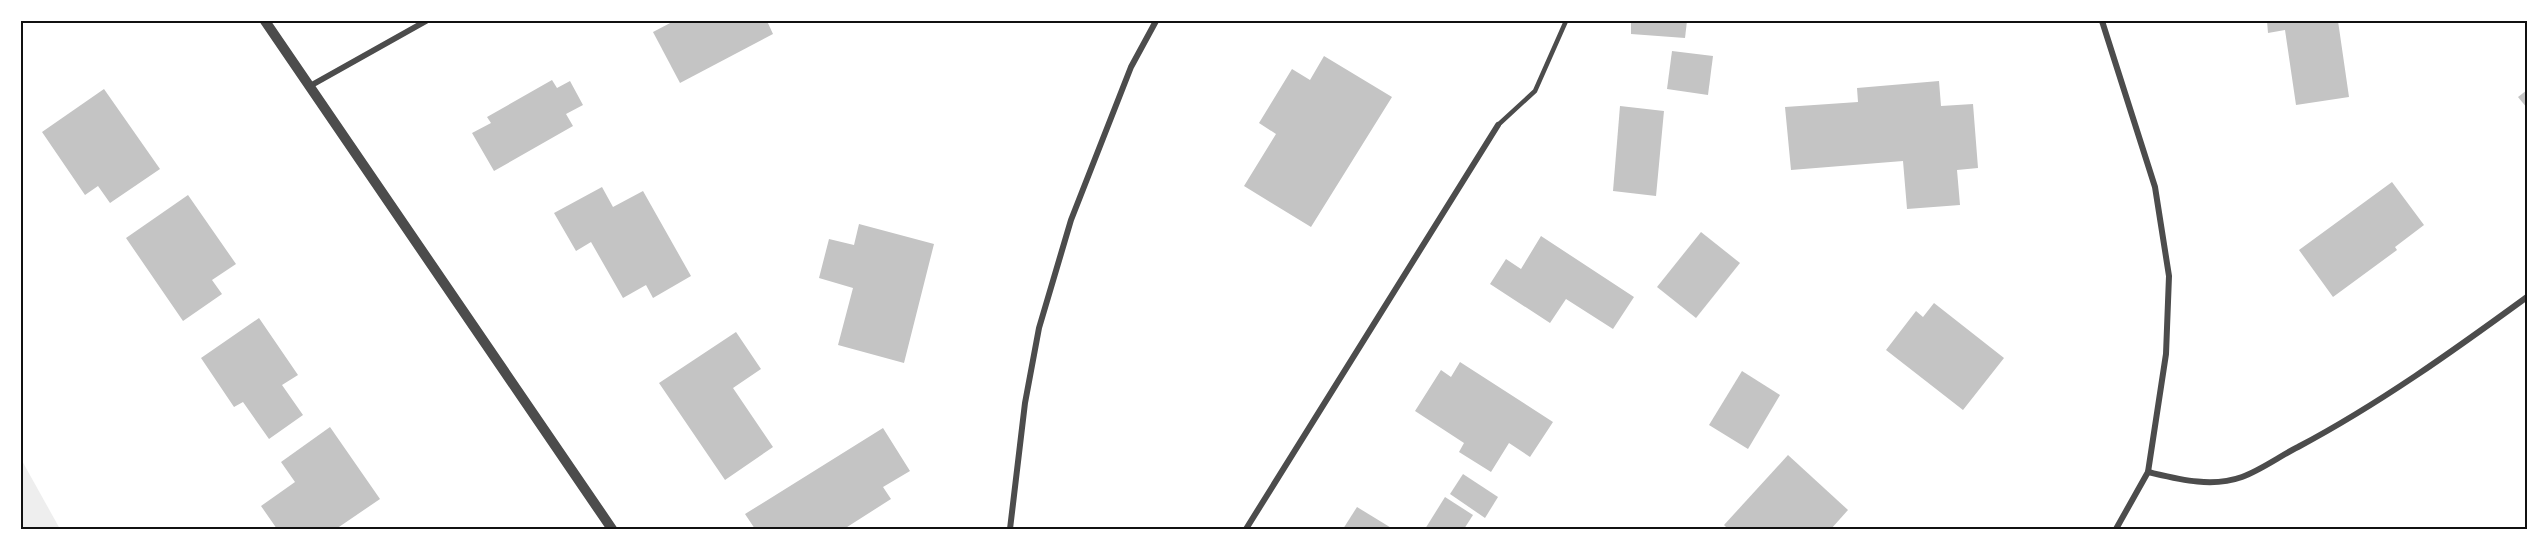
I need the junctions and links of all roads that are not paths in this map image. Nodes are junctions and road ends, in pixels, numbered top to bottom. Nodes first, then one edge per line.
1 (265, 21) edge
2 (426, 21) edge
3 (1156, 21) edge
4 (1566, 21) edge
5 (2102, 21) edge
6 (310, 86) junction
7 (1498, 126) joint
8 (2527, 297) edge
9 (2148, 471) junction
10 (612, 529) edge
11 (1010, 529) edge
12 (1246, 529) edge
13 (2116, 529) edge

1 - 6 street
2 - 6 street
3 - 11 street
4 - 7 lane
5 - 9 street
6 - 10 street
7 - 12 street
8 - 9 street
9 - 13 street

